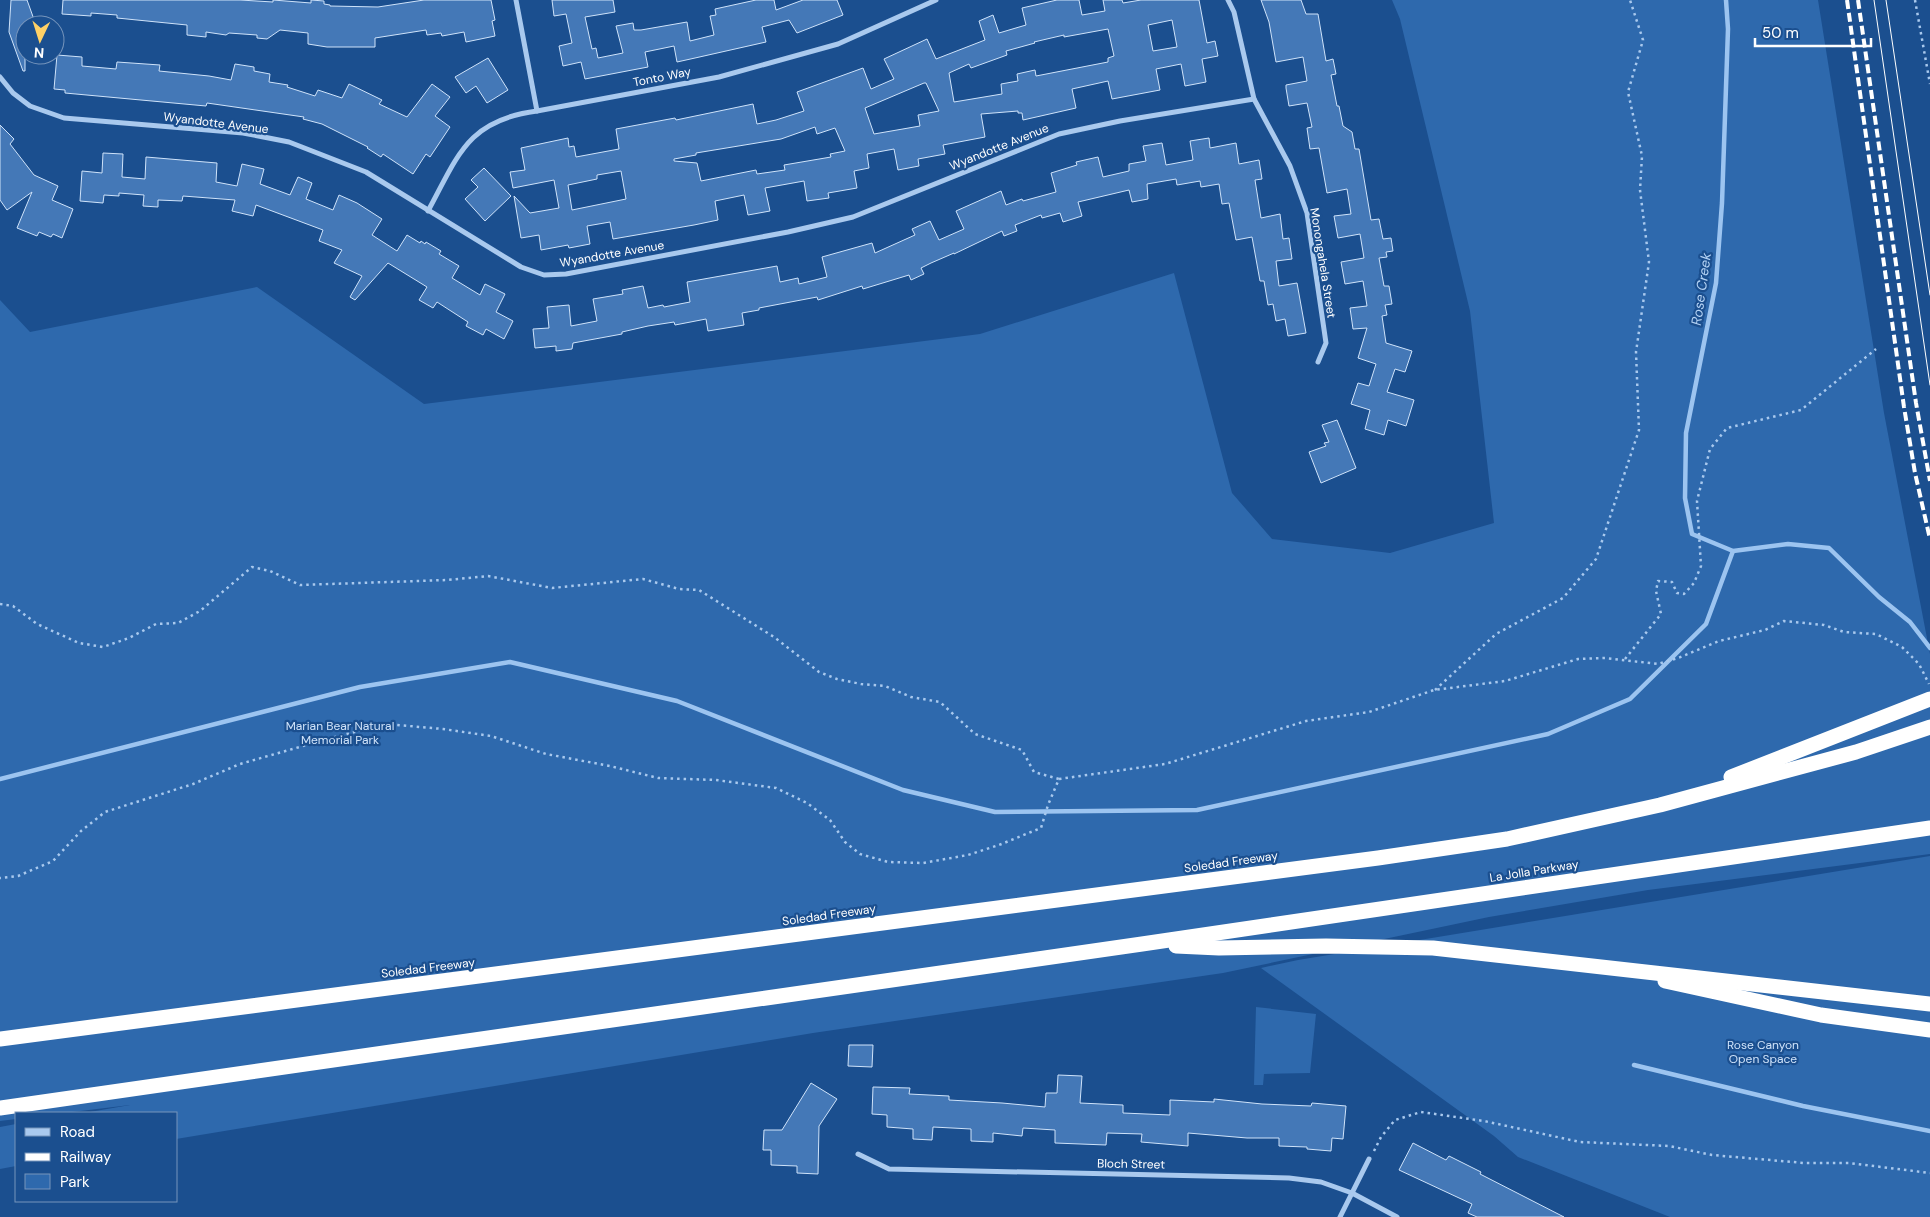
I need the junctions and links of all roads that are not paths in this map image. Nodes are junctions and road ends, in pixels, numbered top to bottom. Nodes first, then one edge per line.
1 (516, 0) edge
2 (936, 0) edge
3 (1228, 0) edge
4 (0, 77) edge
5 (1254, 99) junction
6 (537, 111) junction
7 (428, 211) junction
8 (1318, 362) dead end
9 (1930, 699) edge
10 (1930, 727) edge
11 (1660, 805) junction
12 (1930, 828) edge
13 (1142, 944) junction
14 (1600, 966) junction
15 (1930, 1004) edge
16 (1930, 1030) edge
17 (0, 1039) edge
18 (0, 1108) edge
19 (858, 1154) dead end
20 (1369, 1159) road end
21 (1352, 1193) junction
22 (1340, 1217) edge
23 (1398, 1217) edge

1 - 6 street
2 - 6 street, Tonto Way
3 - 5 street, Monongahela Street
4 - 7 street, Wyandotte Avenue
5 - 7 street, Wyandotte Avenue
5 - 8 street, Monongahela Street
6 - 7 street, Tonto Way
9 - 11 highway
10 - 11 highway
11 - 17 highway, Soledad Freeway
12 - 13 highway, La Jolla Parkway
13 - 14 highway
13 - 18 highway
14 - 15 highway
14 - 16 highway
19 - 21 street, Bloch Street
20 - 21 street
21 - 22 street
21 - 23 street, Bloch Street

